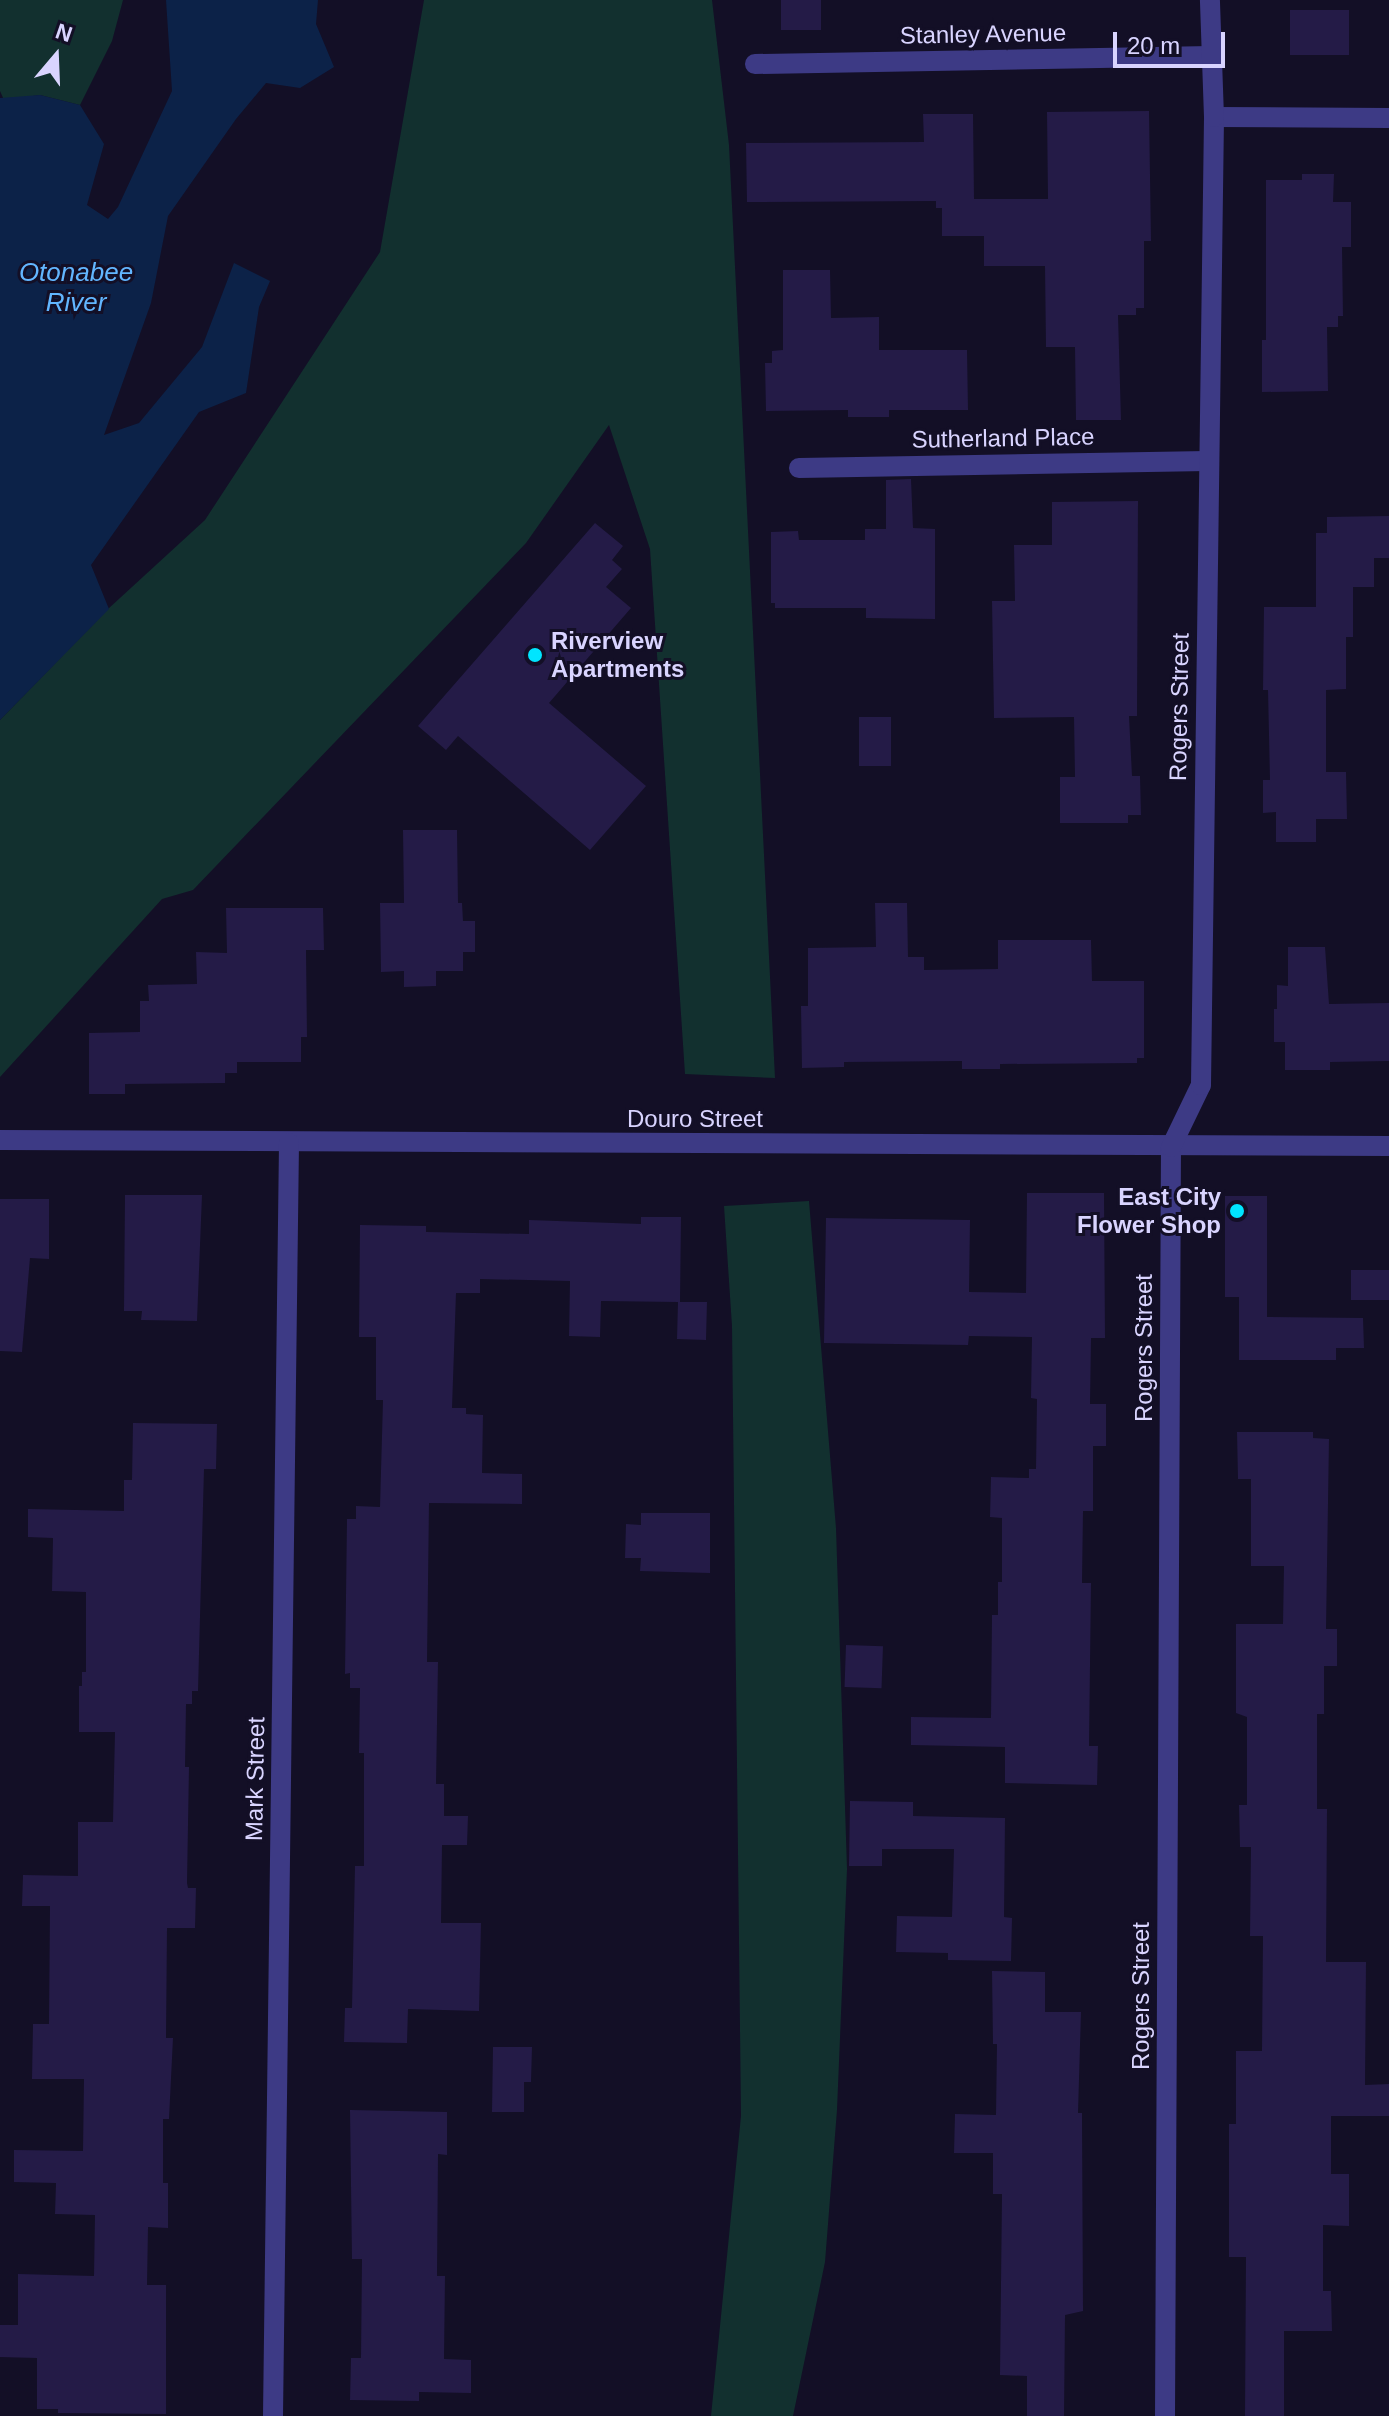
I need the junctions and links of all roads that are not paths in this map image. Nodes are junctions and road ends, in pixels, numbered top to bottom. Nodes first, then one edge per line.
1 (1210, 0) edge
2 (1211, 56) junction
3 (755, 64) dead end
4 (1214, 117) junction
5 (1389, 118) edge
6 (1207, 461) junction
7 (799, 468) dead end
8 (0, 1140) edge
9 (289, 1143) junction
10 (1389, 1146) edge
11 (1171, 1147) junction
12 (273, 2416) edge
13 (1165, 2416) edge

1 - 2 street, Rogers Street
2 - 3 street, Stanley Avenue
2 - 4 street, Rogers Street
4 - 5 street
4 - 6 street, Rogers Street
6 - 7 street, Sutherland Place
6 - 11 street, Rogers Street
8 - 9 street, Douro Street
9 - 11 street, Douro Street
9 - 12 street, Mark Street
10 - 11 street, Douro Street
11 - 13 street, Rogers Street

